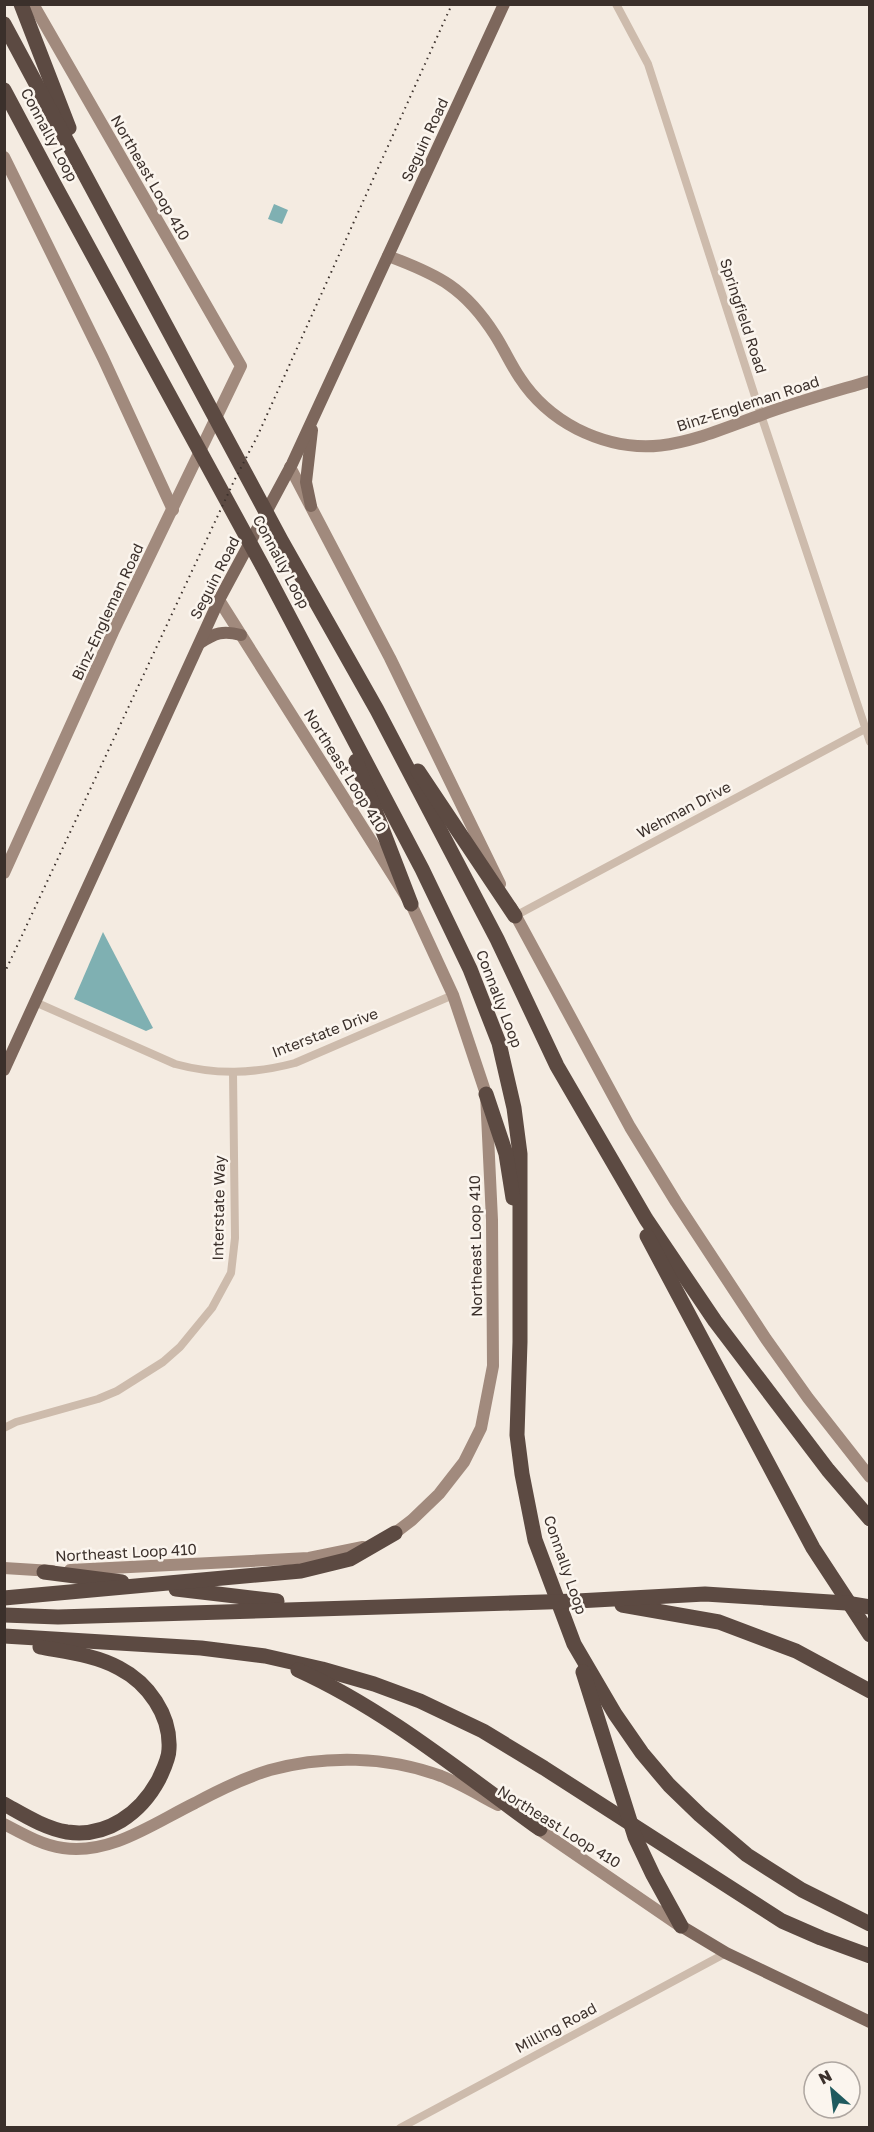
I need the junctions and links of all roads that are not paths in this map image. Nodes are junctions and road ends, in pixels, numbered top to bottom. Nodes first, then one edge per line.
1 (21, 4) edge
2 (33, 4) edge
3 (504, 4) edge
4 (616, 4) edge
5 (4, 24) edge
6 (4, 90) edge
7 (4, 112) edge
8 (4, 157) edge
9 (53, 182) junction
10 (94, 192) junction
11 (388, 256) junction
12 (241, 366) joint
13 (870, 381) edge
14 (761, 415) junction
15 (314, 418) junction
16 (290, 467) junction
17 (311, 506) junction
18 (173, 510) junction
19 (219, 600) junction
20 (241, 634) junction
21 (199, 643) junction
22 (329, 691) junction
23 (377, 710) junction
24 (865, 729) junction
25 (870, 742) edge
26 (9, 848) edge
27 (4, 873) edge
28 (411, 904) junction
29 (515, 916) junction
30 (453, 995) junction
31 (35, 1002) junction
32 (556, 1066) junction
33 (4, 1070) edge
34 (233, 1073) junction
35 (486, 1094) junction
36 (520, 1246) junction
37 (4, 1428) edge
38 (870, 1477) edge
39 (870, 1518) edge
40 (395, 1533) junction
41 (4, 1568) edge
42 (44, 1572) junction
43 (4, 1598) edge
44 (577, 1601) junction
45 (870, 1607) edge
46 (333, 1608) junction
47 (4, 1615) edge
48 (870, 1635) edge
49 (4, 1638) edge
50 (574, 1644) junction
51 (265, 1656) junction
52 (870, 1691) edge
53 (4, 1804) edge
54 (4, 1824) edge
55 (540, 1829) junction
56 (870, 1924) edge
57 (681, 1926) junction
58 (726, 1953) junction
59 (870, 1956) edge
60 (870, 2022) edge
61 (399, 2127) edge

1 - 10 highway
2 - 12 main road, Northeast Loop 410
3 - 11 main road, Seguin Road
4 - 14 street, Springfield Road
5 - 10 highway, Connally Loop
6 - 9 highway, Connally Loop
7 - 9 highway
8 - 18 main road
9 - 22 highway, Connally Loop
10 - 23 highway, Connally Loop
11 - 14 main road, Binz-Engleman Road
11 - 15 main road, Seguin Road
12 - 18 main road, Binz-Engleman Road
13 - 14 main road, Binz-Engleman Road
14 - 24 street, Springfield Road
15 - 16 main road, Seguin Road
15 - 17 main road
16 - 17 main road
16 - 19 main road, Seguin Road
17 - 29 main road
18 - 26 main road, Binz-Engleman Road
19 - 20 main road, Northeast Loop 410
19 - 21 main road, Seguin Road
20 - 21 main road
20 - 28 main road, Northeast Loop 410
21 - 31 main road, Seguin Road
22 - 28 highway
22 - 36 highway, Connally Loop
23 - 29 highway
23 - 32 highway, Connally Loop
24 - 25 street, Springfield Road
24 - 29 street, Wehman Drive
26 - 27 main road, Binz-Engleman Road
28 - 30 main road, Northeast Loop 410
29 - 38 main road
30 - 34 street, Interstate Drive
30 - 35 main road, Northeast Loop 410
31 - 33 main road, Seguin Road
31 - 34 street, Interstate Drive
32 - 39 highway, Connally Loop
32 - 48 highway
34 - 37 street, Interstate Way
35 - 36 highway
35 - 40 main road, Northeast Loop 410
36 - 50 highway, Connally Loop
40 - 42 main road, Northeast Loop 410
40 - 43 highway
41 - 42 main road, Northeast Loop 410
42 - 46 highway
44 - 45 highway
44 - 46 highway
44 - 52 highway
46 - 47 highway
49 - 51 highway
49 - 53 highway
50 - 56 highway, Connally Loop
50 - 57 highway
51 - 55 highway
51 - 59 highway
54 - 55 main road, Northeast Loop 410
55 - 57 main road, Northeast Loop 410
57 - 58 main road
58 - 60 main road
58 - 61 street, Milling Road

